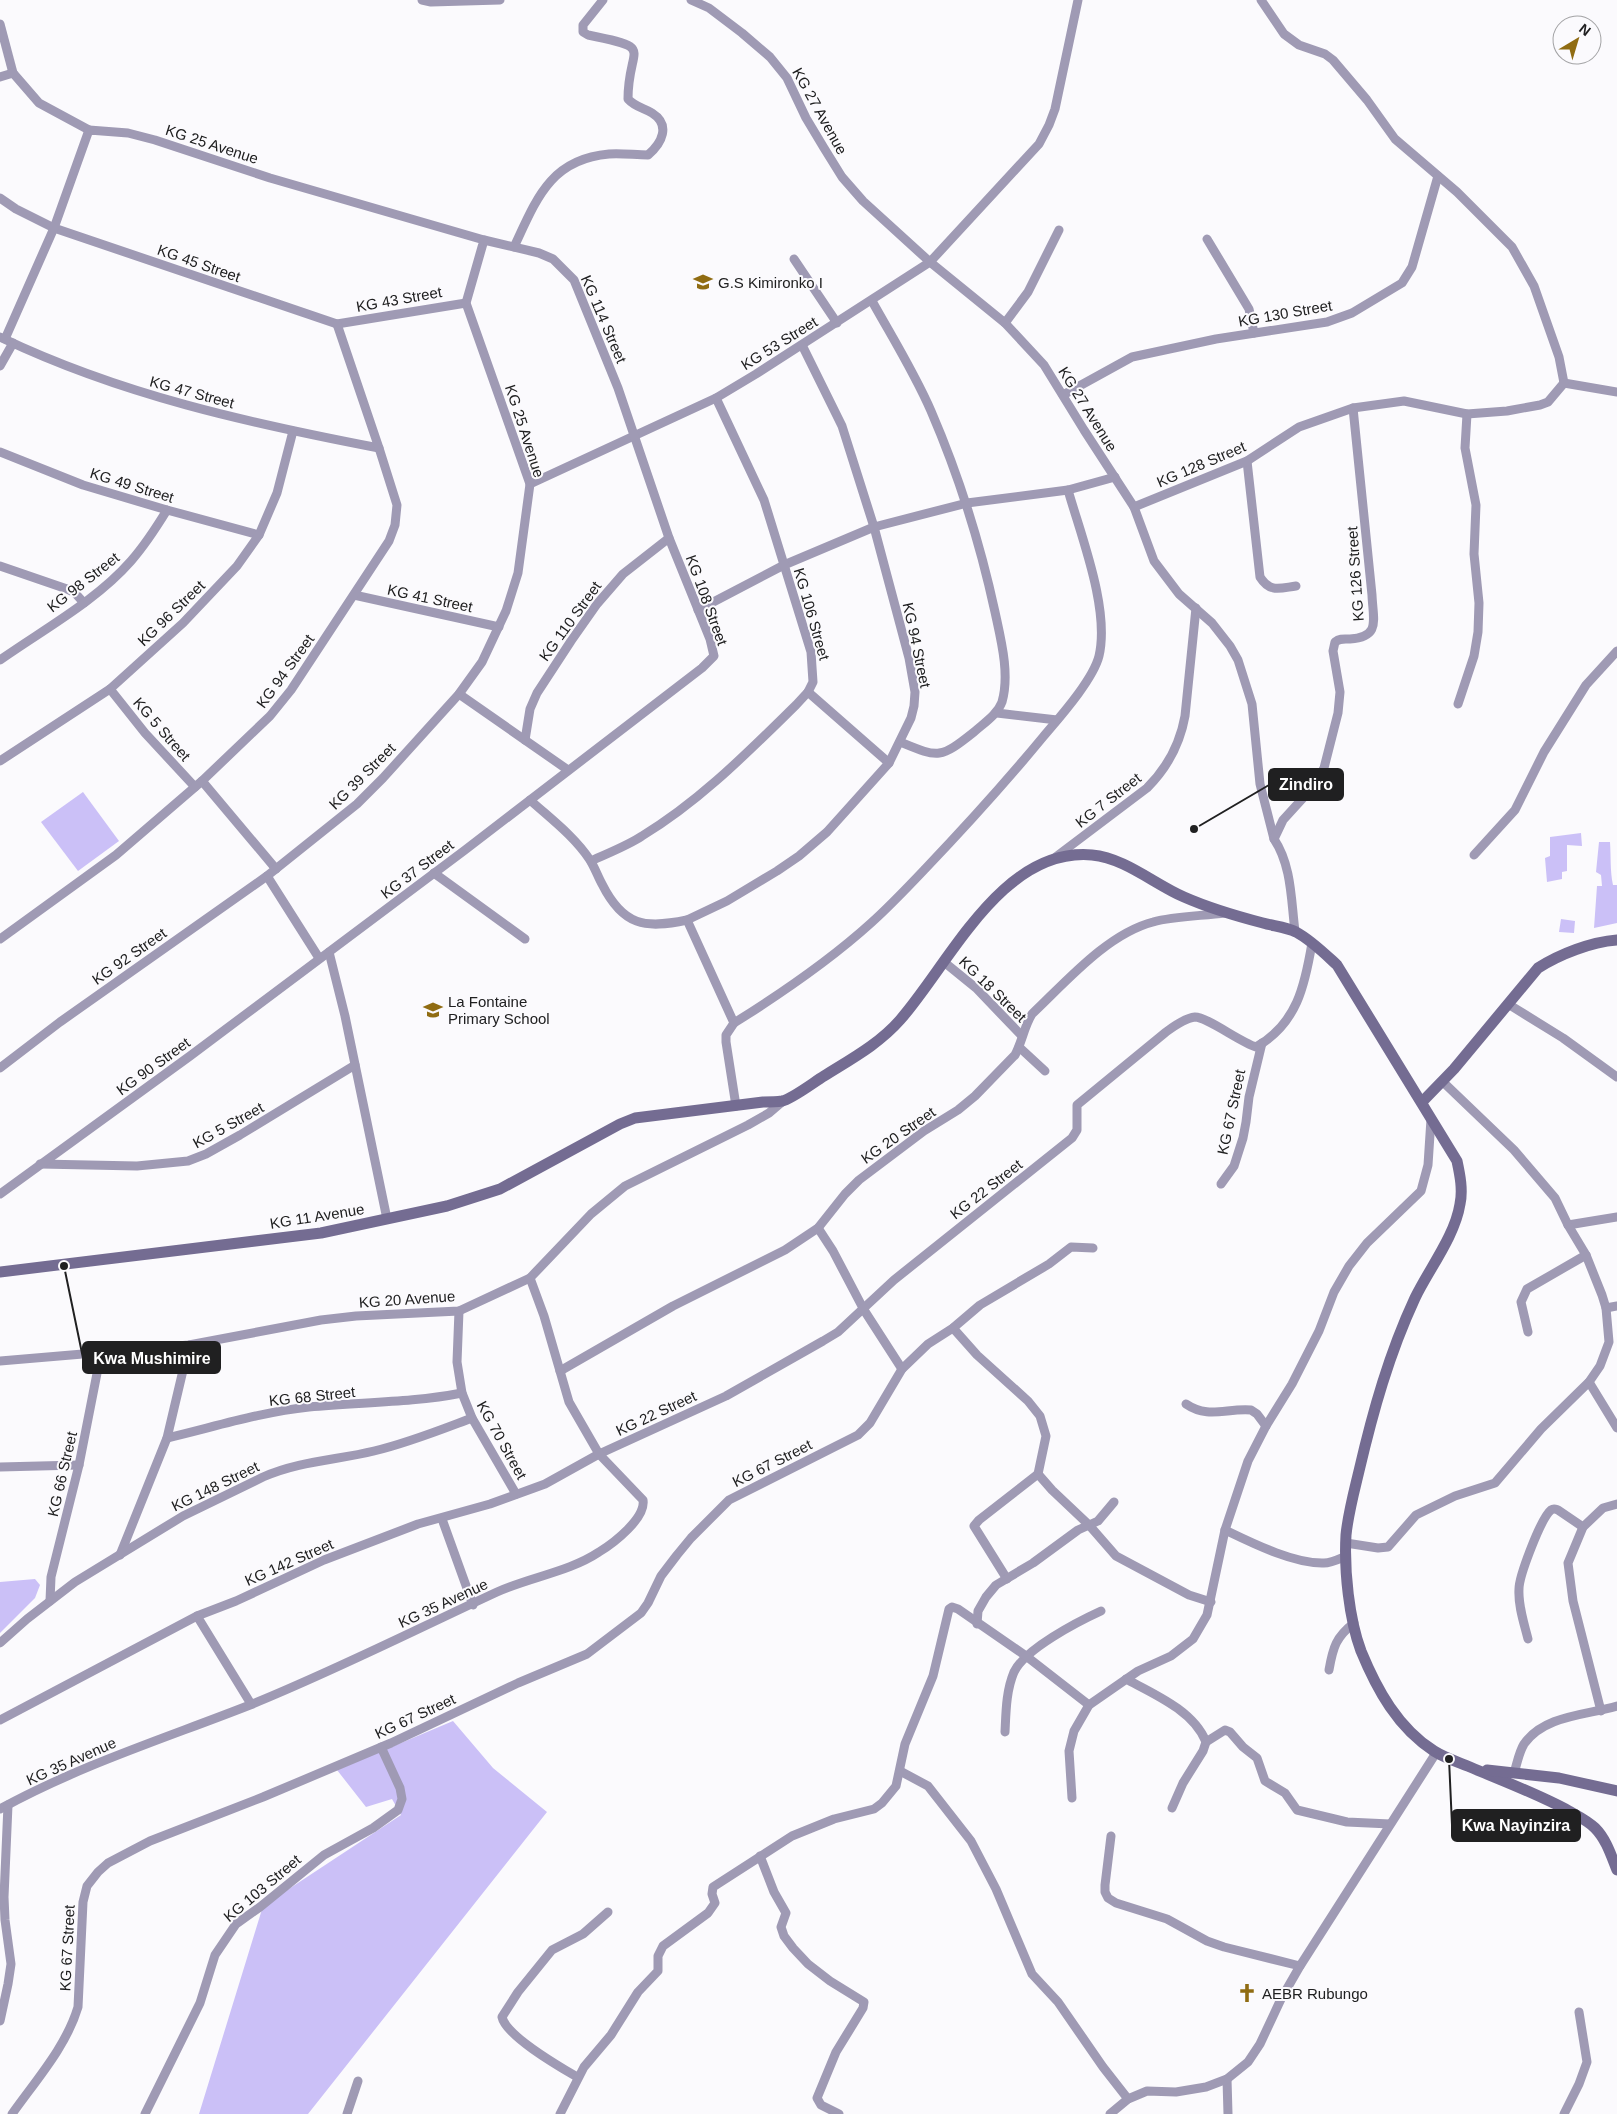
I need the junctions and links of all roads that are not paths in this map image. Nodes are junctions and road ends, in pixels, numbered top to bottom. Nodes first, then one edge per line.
1 (422, 0) edge
2 (500, 0) edge
3 (603, 0) edge
4 (691, 0) edge
5 (1078, 0) edge
6 (1261, 0) edge
7 (700, 2) edge
8 (0, 24) edge
9 (13, 73) junction
10 (0, 77) edge
11 (89, 130) junction
12 (1438, 176) junction
13 (0, 198) edge
14 (54, 228) junction
15 (1059, 230) dead end
16 (1207, 239) dead end
17 (484, 240) junction
18 (514, 247) junction
19 (794, 259) dead end
20 (930, 262) junction
21 (872, 301) junction
22 (466, 303) junction
23 (837, 323) junction
24 (1004, 323) junction
25 (337, 324) junction
26 (1254, 333) junction
27 (6, 340) edge
28 (802, 345) junction
29 (0, 366) edge
30 (1564, 384) junction
31 (1617, 392) edge
32 (1063, 395) junction
33 (716, 398) junction
34 (1352, 408) junction
35 (1467, 414) junction
36 (293, 431) junction
37 (635, 435) junction
38 (380, 448) junction
39 (0, 452) edge
40 (1247, 461) junction
41 (1115, 477) junction
42 (530, 484) junction
43 (1068, 490) junction
44 (967, 503) junction
45 (1134, 507) junction
46 (167, 510) junction
47 (874, 528) junction
48 (259, 535) junction
49 (669, 538) junction
50 (784, 565) junction
51 (0, 566) edge
52 (1296, 586) dead end
53 (354, 595) junction
54 (84, 602) junction
55 (1196, 608) junction
56 (698, 610) junction
57 (499, 627) junction
58 (1617, 650) edge
59 (0, 660) edge
60 (110, 689) junction
61 (808, 692) junction
62 (459, 694) junction
63 (1458, 704) dead end
64 (997, 712) junction
65 (1057, 720) junction
66 (525, 740) junction
67 (900, 742) junction
68 (0, 762) edge
69 (889, 763) junction
70 (568, 770) junction
71 (198, 784) junction
72 (530, 800) junction
73 (1274, 840) junction
74 (1474, 855) dead end
75 (1052, 859) junction
76 (591, 861) junction
77 (276, 869) junction
78 (434, 873) junction
79 (266, 876) junction
80 (1228, 913) junction
81 (687, 920) junction
82 (1294, 931) junction
83 (0, 939) edge
84 (525, 939) dead end
85 (1617, 940) edge
86 (1312, 943) junction
87 (329, 952) junction
88 (319, 958) junction
89 (944, 962) junction
90 (1508, 1004) junction
91 (734, 1023) junction
92 (1022, 1036) junction
93 (1262, 1043) junction
94 (1019, 1047) junction
95 (355, 1065) junction
96 (0, 1068) edge
97 (1046, 1071) dead end
98 (1617, 1077) edge
99 (1442, 1081) junction
100 (783, 1101) junction
101 (1422, 1102) junction
102 (736, 1106) junction
103 (1431, 1116) junction
104 (40, 1164) junction
105 (1221, 1184) dead end
106 (0, 1194) edge
107 (1617, 1217) edge
108 (387, 1220) junction
109 (1568, 1225) junction
110 (818, 1228) junction
111 (1093, 1248) dead end
112 (1586, 1255) junction
113 (0, 1272) edge
114 (530, 1278) junction
115 (1617, 1306) edge
116 (1606, 1308) junction
117 (864, 1310) junction
118 (458, 1311) junction
119 (953, 1328) junction
120 (1528, 1332) dead end
121 (189, 1345) junction
122 (101, 1353) junction
123 (0, 1361) edge
124 (902, 1369) junction
125 (560, 1371) junction
126 (1589, 1382) junction
127 (462, 1393) junction
128 (1186, 1404) dead end
129 (472, 1418) junction
130 (1266, 1426) junction
131 (1617, 1428) edge
132 (167, 1438) junction
133 (599, 1454) junction
134 (79, 1465) junction
135 (0, 1467) edge
136 (1038, 1474) junction
137 (516, 1494) junction
138 (1114, 1502) dead end
139 (1617, 1504) edge
140 (442, 1519) junction
141 (1089, 1526) junction
142 (1583, 1527) junction
143 (1225, 1530) junction
144 (1346, 1543) junction
145 (120, 1555) junction
146 (1346, 1556) junction
147 (1007, 1578) junction
148 (50, 1600) junction
149 (1211, 1602) junction
150 (473, 1605) junction
151 (1101, 1611) dead end
152 (197, 1616) junction
153 (1354, 1623) junction
154 (978, 1624) junction
155 (1528, 1639) dead end
156 (0, 1643) edge
157 (1026, 1656) junction
158 (1329, 1670) dead end
159 (1126, 1680) junction
160 (251, 1704) junction
161 (1089, 1705) junction
162 (1617, 1706) edge
163 (1601, 1711) junction
164 (0, 1720) edge
165 (1005, 1732) dead end
166 (1206, 1742) junction
167 (381, 1747) junction
168 (1436, 1753) junction
169 (1464, 1765) junction
170 (900, 1771) junction
171 (1514, 1773) junction
172 (1617, 1791) edge
173 (1072, 1798) dead end
174 (4, 1807) edge
175 (1172, 1808) dead end
176 (1390, 1824) junction
177 (1111, 1836) dead end
178 (760, 1856) junction
179 (1617, 1870) edge
180 (608, 1912) dead end
181 (2, 1921) edge
182 (1300, 1966) junction
183 (1580, 2012) dead end
184 (0, 2021) edge
185 (577, 2077) junction
186 (1227, 2079) junction
187 (358, 2080) dead end
188 (1128, 2099) junction
189 (12, 2114) edge
190 (145, 2114) edge
191 (347, 2114) edge
192 (560, 2114) edge
193 (839, 2114) edge
194 (1110, 2114) edge
195 (1228, 2114) edge
196 (1564, 2114) edge

1 - 2 street
3 - 18 street
4 - 7 street, KG 27 Avenue
5 - 20 street, KG 53 Street
6 - 12 street
7 - 20 street, KG 27 Avenue
8 - 9 street
9 - 10 street
9 - 11 street
11 - 14 street
11 - 17 street, KG 25 Avenue
12 - 26 street, KG 130 Street
12 - 30 street
13 - 14 street, KG 45 Street
14 - 25 street, KG 45 Street
14 - 27 street
15 - 24 street
16 - 26 street
17 - 18 street, KG 114 Street
17 - 22 street
18 - 37 street, KG 114 Street
19 - 23 street
20 - 21 street, KG 53 Street
20 - 24 street, KG 27 Avenue
21 - 23 street, KG 53 Street
21 - 44 street
22 - 25 street, KG 43 Street
22 - 42 street, KG 25 Avenue
23 - 28 street, KG 53 Street
24 - 32 street, KG 27 Avenue
25 - 38 street, KG 94 Street
26 - 32 street, KG 130 Street
27 - 29 street
27 - 36 street, KG 47 Street
28 - 33 street, KG 53 Street
28 - 47 street, KG 94 Street
30 - 31 street
30 - 35 street, KG 128 Street
32 - 41 street, KG 27 Avenue
33 - 37 street, KG 53 Street
33 - 50 street, KG 106 Street
34 - 35 street, KG 128 Street
34 - 40 street, KG 128 Street
34 - 73 street, KG 126 Street
35 - 63 street
36 - 38 street, KG 47 Street
36 - 48 street, KG 96 Street
37 - 42 street, KG 53 Street
37 - 49 street, KG 108 Street
38 - 53 street, KG 94 Street
39 - 46 street, KG 49 Street
40 - 45 street, KG 128 Street
40 - 52 street
41 - 43 street
41 - 45 street, KG 27 Avenue
42 - 57 street, KG 25 Avenue
43 - 44 street
43 - 65 street
44 - 47 street
44 - 64 street
45 - 55 street, KG 27 Avenue
46 - 48 street, KG 49 Street
46 - 54 street, KG 98 Street
47 - 50 street
47 - 67 street, KG 94 Street
48 - 60 street, KG 96 Street
49 - 56 street, KG 108 Street
49 - 66 street, KG 110 Street
50 - 56 street
50 - 61 street, KG 106 Street
51 - 54 street
53 - 57 street, KG 41 Street
53 - 71 street, KG 94 Street
54 - 59 street, KG 98 Street
55 - 73 street, KG 27 Avenue
55 - 75 street, KG 7 Street
56 - 70 street, KG 108 Street
57 - 62 street, KG 25 Avenue
58 - 74 street
60 - 68 street, KG 96 Street
60 - 71 street, KG 5 Street
61 - 69 street
61 - 76 street
62 - 66 street
62 - 77 street, KG 39 Street
64 - 65 street
64 - 67 street
65 - 91 street
66 - 70 street
67 - 69 street, KG 94 Street
69 - 81 street, KG 94 Street
70 - 72 street
71 - 77 street, KG 5 Street
71 - 83 street, KG 94 Street
72 - 76 street
72 - 78 street, KG 37 Street
73 - 82 street, KG 27 Avenue
75 - 80 main road
75 - 89 main road
76 - 81 street
77 - 79 street, KG 92 Street
78 - 84 street
78 - 87 street, KG 37 Street
79 - 88 street
79 - 96 street, KG 92 Street
80 - 82 main road
80 - 92 street, KG 20 Street
81 - 91 street
82 - 86 main road
85 - 90 main road
86 - 93 street
86 - 101 main road
87 - 88 street, KG 37 Street
87 - 95 street
88 - 104 street, KG 90 Street
89 - 92 street, KG 18 Street
89 - 100 main road
90 - 98 street
90 - 99 main road
91 - 102 street
92 - 94 street, KG 20 Street
93 - 105 street, KG 67 Street
93 - 117 street, KG 22 Street
94 - 97 street, KG 18 Street
94 - 110 street, KG 20 Street
95 - 104 street, KG 5 Street
95 - 108 street
99 - 101 main road
99 - 109 street
100 - 102 main road, KG 11 Avenue
100 - 114 street, KG 20 Avenue
101 - 103 main road
102 - 108 main road, KG 11 Avenue
103 - 130 street
103 - 144 main road
104 - 106 street, KG 90 Street
107 - 109 street
108 - 113 main road, KG 11 Avenue
109 - 112 street
110 - 117 street
110 - 125 street, KG 20 Street
111 - 119 street, KG 67 Street
112 - 116 street
112 - 120 street
114 - 118 street, KG 20 Avenue
114 - 125 street, KG 35 Avenue
115 - 116 street
116 - 126 street
117 - 124 street
117 - 133 street, KG 22 Street
118 - 121 street, KG 20 Avenue
118 - 127 street, KG 70 Street
119 - 124 street, KG 67 Street
119 - 136 street
121 - 122 street, KG 20 Avenue
121 - 132 street
122 - 123 street, KG 20 Avenue
122 - 134 street, KG 66 Street
124 - 167 street, KG 67 Street
125 - 133 street, KG 35 Avenue
126 - 131 street
126 - 144 street
127 - 129 street, KG 70 Street
127 - 132 street, KG 68 Street
128 - 130 street
129 - 137 street, KG 70 Street
129 - 145 street, KG 148 Street
130 - 143 street
132 - 145 street
133 - 137 street, KG 142 Street
133 - 150 street, KG 35 Avenue
134 - 135 street
134 - 148 street, KG 66 Street
136 - 141 street
136 - 147 street
137 - 140 street, KG 142 Street
138 - 141 street
139 - 142 street
140 - 150 street
140 - 152 street, KG 142 Street
141 - 147 street
141 - 149 street
142 - 155 street
142 - 163 street
143 - 146 street
143 - 149 street
144 - 146 main road
145 - 148 street, KG 148 Street
146 - 153 main road
147 - 154 street
148 - 156 street, KG 148 Street
149 - 159 street
150 - 160 street, KG 35 Avenue
151 - 157 street
152 - 160 street
152 - 164 street, KG 142 Street
153 - 158 street
153 - 168 main road
154 - 157 street
154 - 170 street
157 - 161 street
157 - 165 street
159 - 161 street
159 - 166 street
160 - 174 street, KG 35 Avenue
161 - 173 street
162 - 163 street
163 - 171 street
166 - 175 street
166 - 176 street
167 - 189 street, KG 67 Street
167 - 190 street, KG 103 Street
168 - 169 main road
168 - 176 street
169 - 171 main road
169 - 179 main road
170 - 178 street
170 - 188 street
171 - 172 main road
174 - 181 street
176 - 182 street
177 - 182 street
178 - 185 street
178 - 193 street
180 - 185 street
181 - 184 street
182 - 186 street
183 - 196 street
185 - 192 street
186 - 188 street
186 - 195 street
187 - 191 street
188 - 194 street

